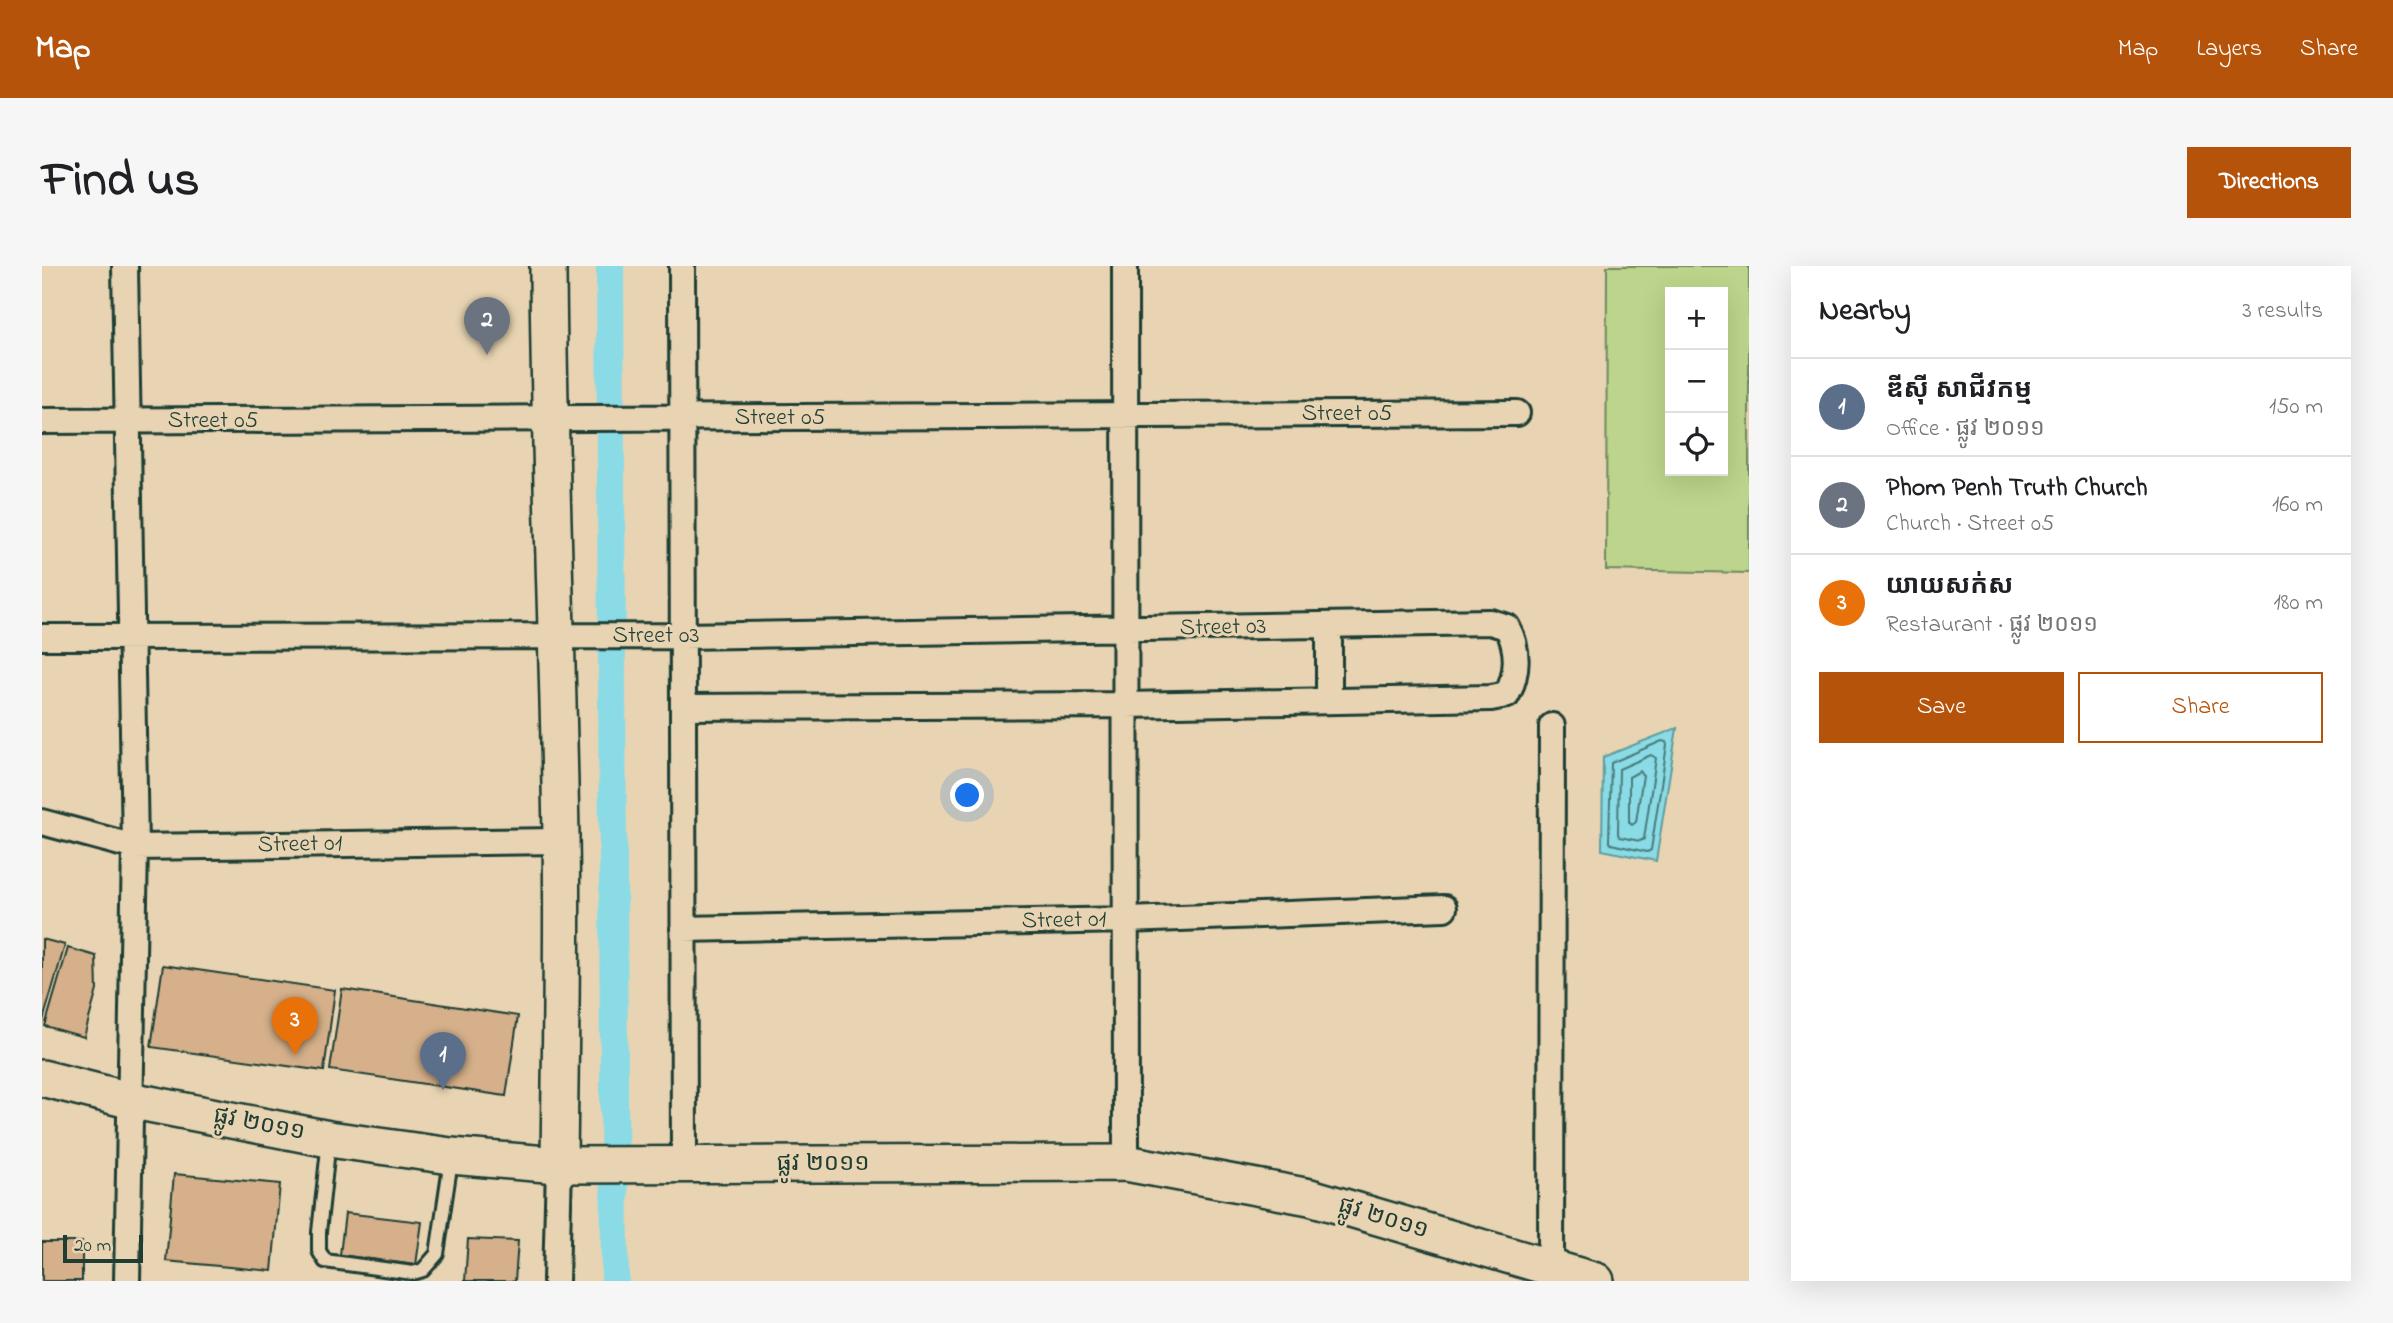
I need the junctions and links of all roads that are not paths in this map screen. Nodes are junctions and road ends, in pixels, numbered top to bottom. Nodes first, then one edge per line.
1 (125, 266) edge
2 (548, 266) edge
3 (682, 266) edge
4 (1125, 266) edge
5 (1517, 413) dead end
6 (1126, 416) junction
7 (676, 418) junction
8 (559, 420) junction
9 (42, 421) edge
10 (128, 421) junction
11 (1329, 626) junction
12 (1126, 630) junction
13 (678, 636) junction
14 (42, 637) edge
15 (132, 637) junction
16 (562, 637) junction
17 (1329, 701) junction
18 (1126, 705) junction
19 (683, 707) junction
20 (1552, 726) dead end
21 (42, 822) edge
22 (562, 841) junction
23 (135, 847) junction
24 (1444, 908) dead end
25 (1127, 920) junction
26 (683, 929) junction
27 (42, 1078) edge
28 (129, 1100) junction
29 (329, 1139) junction
30 (451, 1156) junction
31 (1126, 1163) junction
32 (675, 1164) junction
33 (569, 1166) junction
34 (1551, 1275) edge
35 (127, 1281) edge
36 (556, 1281) edge
37 (1596, 1281) edge

1 - 10 street
2 - 8 main road
3 - 7 street
4 - 6 street
5 - 6 street, Street 05
6 - 7 street, Street 05
6 - 12 street
7 - 8 street, Street 05
7 - 13 street
8 - 10 street, Street 05
8 - 16 main road
9 - 10 street, Street 05
10 - 15 street
11 - 12 street, Street 03
11 - 17 street
11 - 17 street, Street 03
12 - 13 street, Street 03
12 - 18 street
13 - 16 street, Street 03
13 - 19 street
14 - 15 street, Street 03
15 - 16 street, Street 03
15 - 23 street
16 - 22 main road
17 - 18 street, Street 03
18 - 19 street, Street 03
18 - 25 street
19 - 26 street
20 - 34 street
21 - 23 street, Street 01
22 - 23 street, Street 01
22 - 33 main road
23 - 28 street
24 - 25 street, Street 01
25 - 26 street, Street 01
25 - 31 street
26 - 32 street
27 - 28 main road, ផ្លូវ ២០១១
28 - 29 main road, ផ្លូវ ២០១១
28 - 35 street
29 - 30 main road, ផ្លូវ ២០១១
29 - 30 lane
30 - 33 main road, ផ្លូវ ២០១១
31 - 32 main road, ផ្លូវ ២០១១
31 - 34 main road, ផ្លូវ ២០១១
32 - 33 main road, ផ្លូវ ២០១១
33 - 36 street
34 - 37 main road, ផ្លូវ ២០១១

